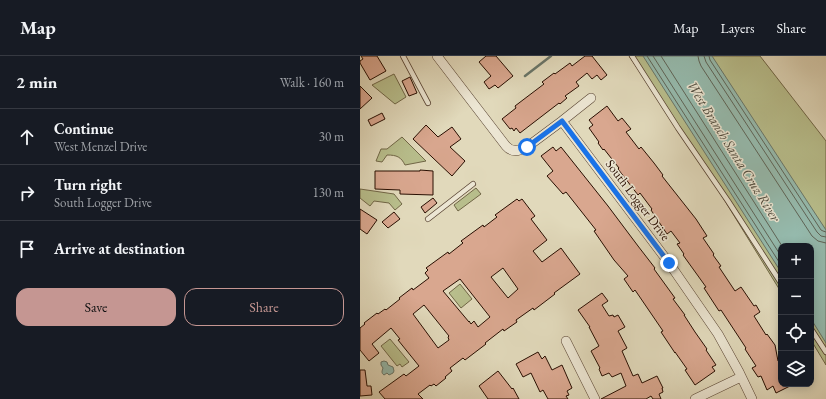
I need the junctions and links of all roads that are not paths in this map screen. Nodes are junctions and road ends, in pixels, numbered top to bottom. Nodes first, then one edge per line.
1 (403, 56) edge
2 (436, 56) edge
3 (632, 56) edge
4 (591, 98) dead end
5 (428, 103) dead end
6 (562, 121) junction
7 (473, 184) dead end
8 (428, 219) dead end
9 (778, 279) edge
10 (814, 334) edge
11 (566, 341) dead end
12 (826, 352) edge
13 (741, 377) junction
14 (595, 399) edge
15 (695, 399) edge
16 (752, 399) edge

1 - 5 lane
2 - 6 street
3 - 9 lane
4 - 6 street
6 - 13 street, South Logger Drive
7 - 8 lane
10 - 12 lane
11 - 14 street
13 - 15 street
13 - 16 street, South Logger Drive

